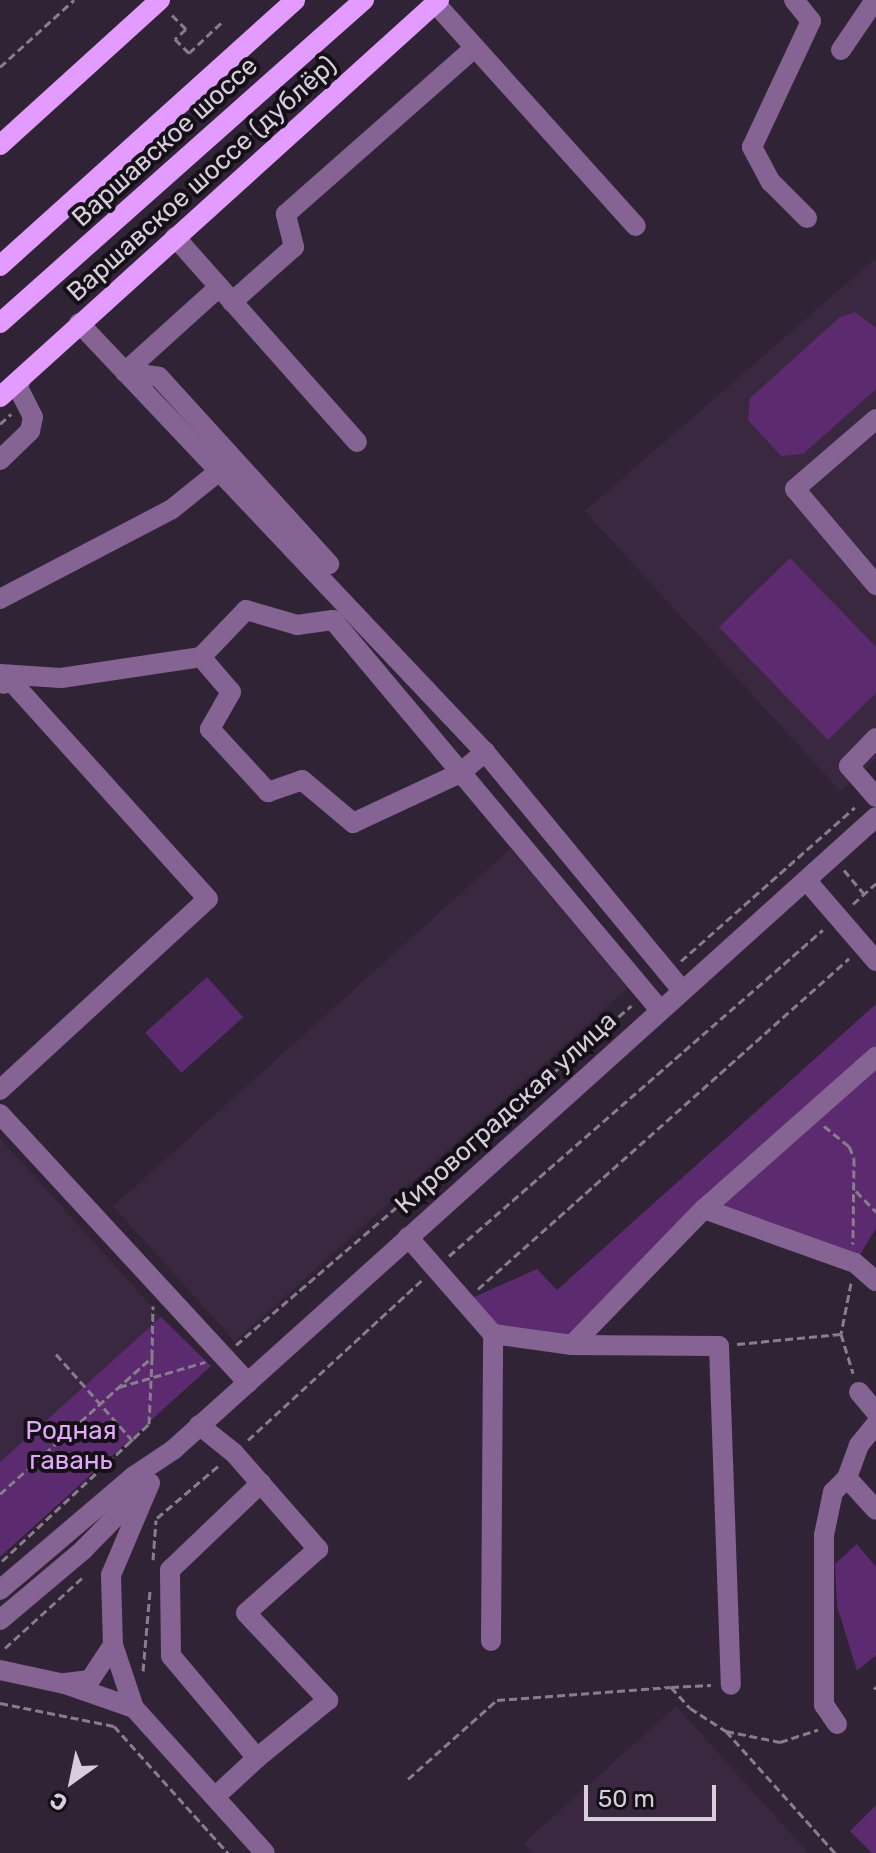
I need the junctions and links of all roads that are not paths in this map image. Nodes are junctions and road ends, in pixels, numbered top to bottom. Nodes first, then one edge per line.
1 (295, 0) edge
2 (364, 0) edge
3 (794, 0) edge
4 (875, 0) edge
5 (159, 1) edge
6 (437, 2) edge
7 (474, 48) junction
8 (841, 50) dead end
9 (0, 145) edge
10 (807, 218) dead end
11 (636, 226) dead end
12 (175, 237) junction
13 (0, 266) edge
14 (226, 294) junction
15 (0, 323) edge
16 (79, 323) junction
17 (125, 372) junction
18 (21, 378) junction
19 (0, 397) edge
20 (876, 419) edge
21 (357, 442) dead end
22 (0, 460) edge
23 (218, 472) junction
24 (329, 564) dead end
25 (876, 585) edge
26 (0, 599) edge
27 (201, 657) junction
28 (3, 680) edge
29 (876, 738) edge
30 (485, 752) junction
31 (460, 773) junction
32 (876, 797) edge
33 (876, 817) edge
34 (807, 881) junction
35 (870, 953) edge
36 (682, 990) junction
37 (660, 1010) junction
38 (876, 1057) edge
39 (0, 1090) edge
40 (0, 1114) edge
41 (704, 1209) junction
42 (408, 1237) junction
43 (876, 1281) edge
44 (493, 1334) junction
45 (572, 1345) junction
46 (248, 1383) junction
47 (859, 1392) dead end
48 (876, 1412) edge
49 (876, 1424) edge
50 (199, 1425) junction
51 (173, 1450) junction
52 (847, 1478) junction
53 (150, 1483) junction
54 (261, 1483) junction
55 (876, 1510) edge
56 (61, 1539) junction
57 (87, 1546) junction
58 (111, 1575) junction
59 (0, 1590) edge
60 (0, 1620) edge
61 (491, 1641) dead end
62 (113, 1645) junction
63 (0, 1670) edge
64 (65, 1684) junction
65 (731, 1685) road end
66 (134, 1708) junction
67 (837, 1724) road end
68 (257, 1758) junction
69 (216, 1796) junction
70 (265, 1853) edge

1 - 13 main road, Варшавское шоссе
2 - 15 main road, Варшавское шоссе
3 - 10 street
4 - 8 street
5 - 9 main road
6 - 7 street
6 - 12 main road, Варшавское шоссе (дублёр)
7 - 11 street
7 - 14 street
12 - 14 street
12 - 16 main road, Варшавское шоссе (дублёр)
14 - 17 street
14 - 21 street
16 - 17 street
16 - 18 main road, Варшавское шоссе (дублёр)
17 - 23 street
17 - 24 street
18 - 19 main road, Варшавское шоссе (дублёр)
18 - 22 street
20 - 25 street
23 - 26 street
23 - 30 street
27 - 28 street
27 - 31 street
27 - 31 street
28 - 39 street
29 - 32 street
30 - 31 street
30 - 36 street
31 - 37 street
33 - 34 street, Кировоградская улица
34 - 35 street
34 - 36 street, Кировоградская улица
36 - 37 street, Кировоградская улица
37 - 42 street, Кировоградская улица
38 - 41 street
40 - 46 street
41 - 43 street
41 - 45 street
42 - 44 street
42 - 46 street, Кировоградская улица
44 - 45 street
44 - 61 street
45 - 65 street
46 - 50 street, Кировоградская улица
47 - 48 street
49 - 52 street
50 - 51 street, Кировоградская улица
50 - 54 street
51 - 53 street, Кировоградская улица
51 - 56 street, Кировоградская улица
52 - 55 street
52 - 67 street
53 - 57 street, Кировоградская улица
53 - 58 street
54 - 68 street
54 - 68 street
56 - 57 street
56 - 59 street, Кировоградская улица
57 - 58 street
57 - 60 street, Кировоградская улица
58 - 62 street
62 - 64 street
62 - 66 street
63 - 64 street
64 - 66 street
66 - 69 street
68 - 69 street
69 - 70 street

